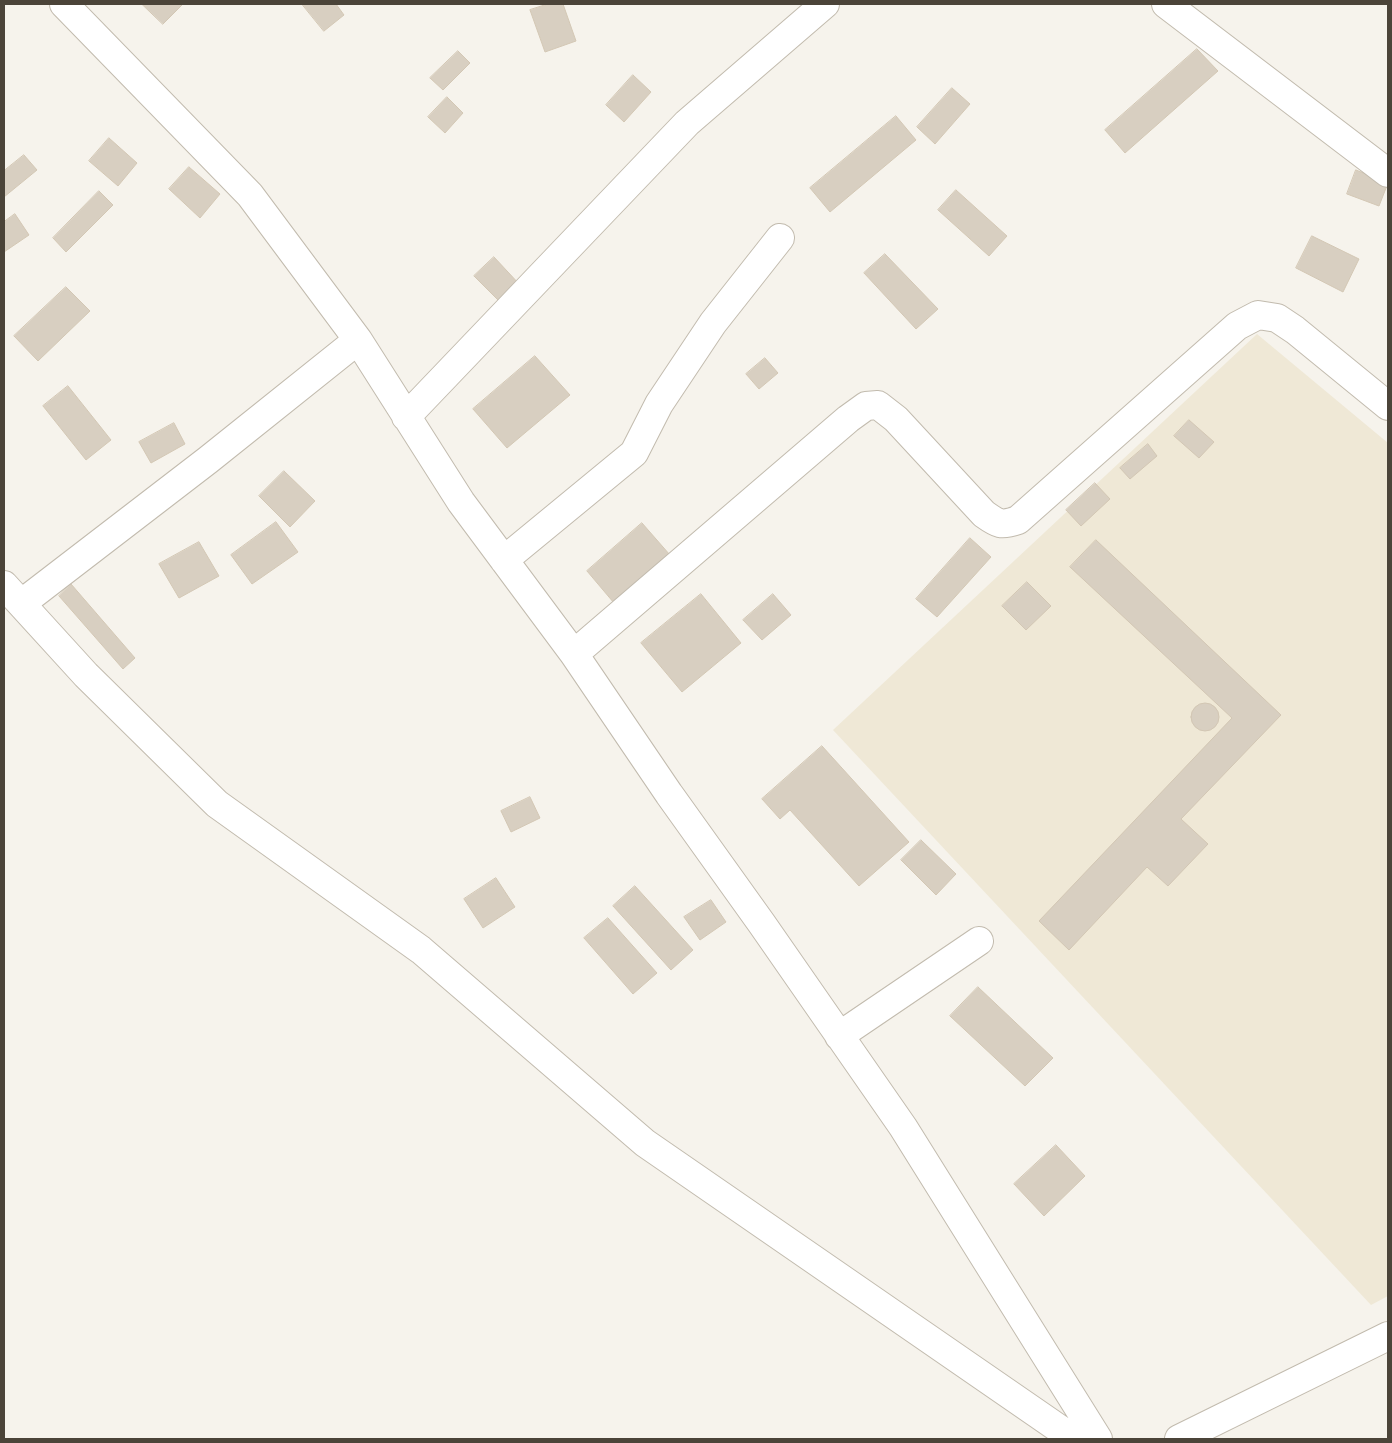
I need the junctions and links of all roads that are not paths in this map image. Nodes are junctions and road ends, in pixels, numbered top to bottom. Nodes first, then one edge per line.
1 (65, 4) edge
2 (825, 4) edge
3 (1166, 4) edge
4 (1388, 173) edge
5 (780, 238) dead end
6 (358, 340) junction
7 (1388, 406) edge
8 (406, 416) junction
9 (504, 560) junction
10 (13, 594) edge
11 (574, 654) junction
12 (979, 941) dead end
13 (839, 1036) junction
14 (1388, 1336) edge
15 (1074, 1439) edge
16 (1098, 1439) edge
17 (1179, 1439) edge

1 - 6 street
2 - 8 street
3 - 4 street
5 - 9 street
6 - 8 street
6 - 10 street
7 - 11 street
8 - 9 street
9 - 11 street
10 - 15 street
11 - 13 street
12 - 13 street
13 - 16 street
14 - 17 street

